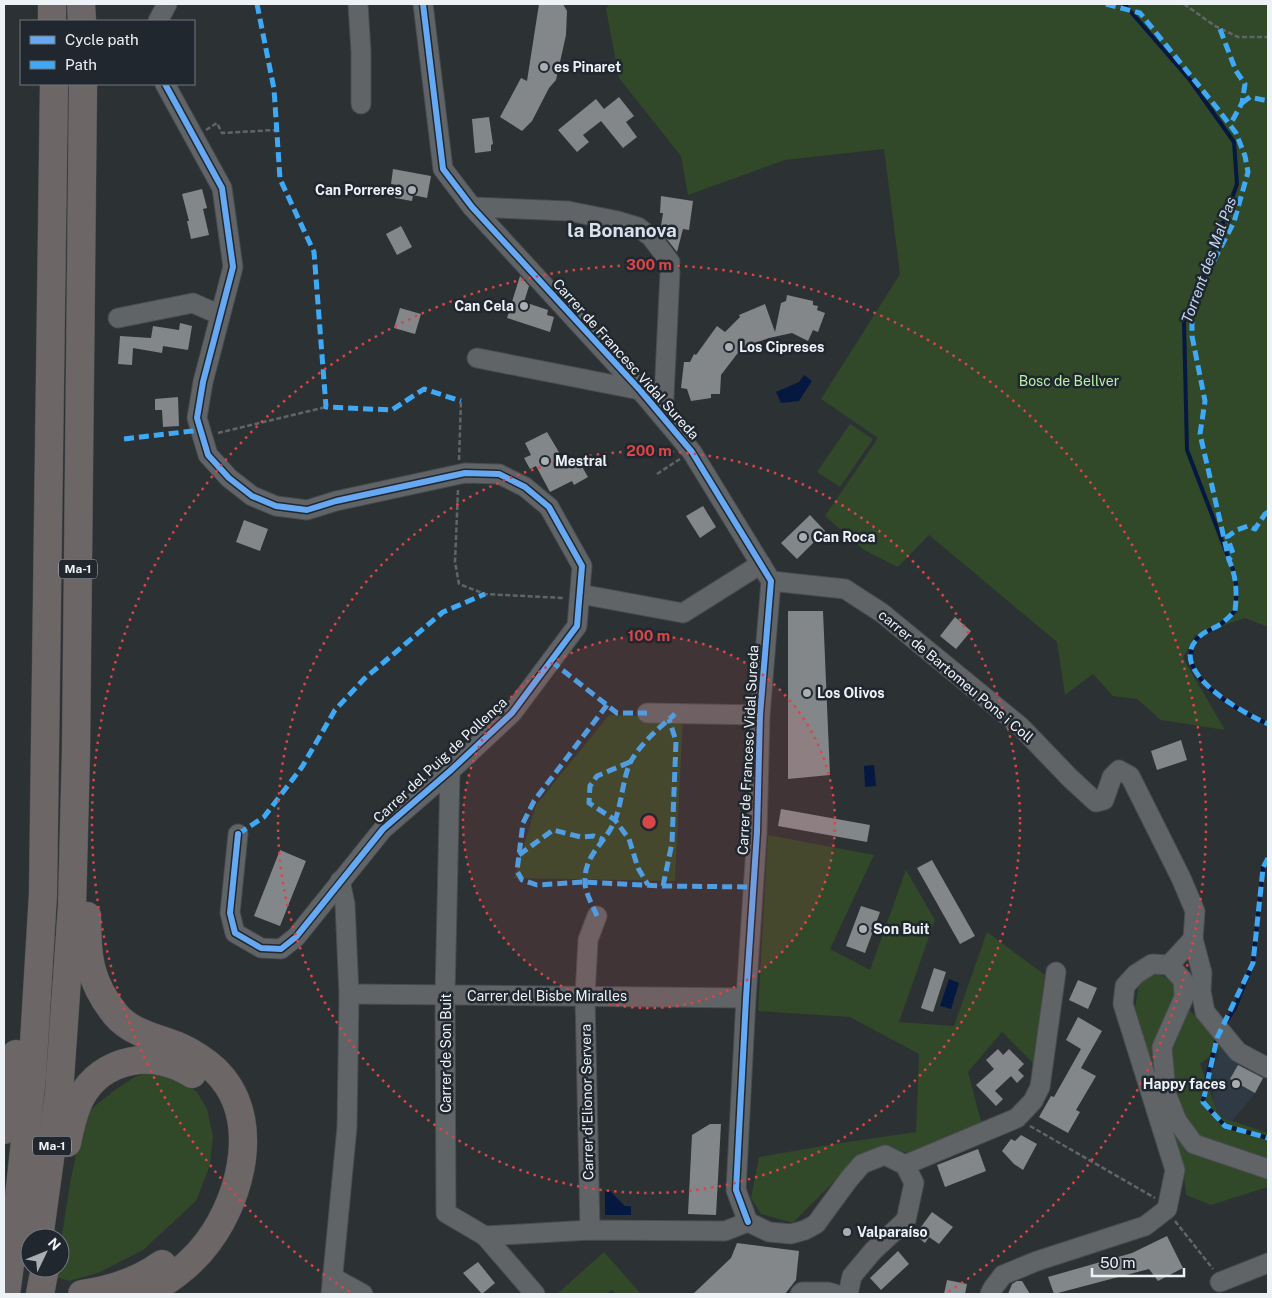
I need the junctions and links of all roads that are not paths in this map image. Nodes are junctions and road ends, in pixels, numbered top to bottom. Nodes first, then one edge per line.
1 (52, 4) edge
2 (81, 4) edge
3 (167, 4) edge
4 (358, 4) edge
5 (423, 4) edge
6 (52, 20) edge
7 (82, 20) edge
8 (159, 20) edge
9 (54, 85) edge
10 (83, 85) edge
11 (167, 85) edge
12 (361, 104) dead end
13 (472, 208) junction
14 (220, 315) junction
15 (118, 318) dead end
16 (477, 358) dead end
17 (640, 390) junction
18 (663, 416) junction
19 (78, 564) junction
20 (761, 564) junction
21 (771, 581) junction
22 (579, 596) junction
23 (647, 713) dead end
24 (760, 715) junction
25 (450, 771) junction
26 (45, 827) junction
27 (238, 834) dead end
28 (340, 881) junction
29 (597, 916) dead end
30 (1193, 939) junction
31 (1169, 965) junction
32 (1056, 972) dead end
33 (348, 994) junction
34 (445, 995) junction
35 (585, 996) junction
36 (746, 998) junction
37 (1268, 1068) edge
38 (4, 1130) edge
39 (905, 1165) junction
40 (1268, 1170) edge
41 (748, 1222) junction
42 (40, 1228) edge
43 (52, 1228) edge
44 (590, 1230) junction
45 (485, 1236) junction
46 (1268, 1263) edge
47 (32, 1278) edge
48 (43, 1278) edge
49 (1220, 1282) road end
50 (331, 1286) edge
51 (6, 1294) edge
52 (29, 1294) edge
53 (40, 1294) edge
54 (82, 1294) edge
55 (144, 1294) edge
56 (363, 1294) edge
57 (535, 1294) edge
58 (800, 1294) edge
59 (835, 1294) edge
60 (848, 1294) edge
61 (990, 1294) edge

1 - 6 highway
2 - 7 highway
3 - 8 street
4 - 12 street
5 - 13 street, Carrer de Francesc Vidal Sureda
9 - 26 highway, Ma-1
10 - 19 highway, Ma-1
11 - 14 street, Carrer del Puig de Pollença
13 - 17 street, Carrer de Francesc Vidal Sureda
13 - 18 street
14 - 15 street
14 - 22 street, Carrer del Puig de Pollença
16 - 17 street
17 - 18 street, Carrer de Francesc Vidal Sureda
18 - 20 street, Carrer de Francesc Vidal Sureda
19 - 42 highway, Ma-1
19 - 55 highway
20 - 21 street, Carrer de Francesc Vidal Sureda
20 - 22 street
21 - 24 street, Carrer de Francesc Vidal Sureda
21 - 30 street, carrer de Bartomeu Pons i Coll
22 - 25 street, Carrer del Puig de Pollença
23 - 24 street
24 - 36 street, Carrer de Francesc Vidal Sureda
25 - 28 street, Carrer del Puig de Pollença
25 - 34 street, Carrer de Son Buit
26 - 38 highway
26 - 51 highway, Ma-1
27 - 28 street, Carrer del Puig de Pollença
28 - 33 street
29 - 35 street, Carrer d'Elionor Servera
30 - 31 street
30 - 37 street
31 - 40 street
31 - 61 street
32 - 39 street
33 - 34 street, Carrer del Bisbe Miralles
33 - 50 street
34 - 35 street, Carrer del Bisbe Miralles
34 - 45 street, Carrer de Son Buit
35 - 36 street, Carrer del Bisbe Miralles
35 - 44 street, Carrer d'Elionor Servera
36 - 41 street, Carrer de Francesc Vidal Sureda
39 - 41 street
39 - 60 street
41 - 44 street
43 - 54 highway
44 - 45 street
45 - 57 street, Carrer de Son Buit
46 - 49 street
47 - 52 highway
48 - 53 highway
50 - 56 street
58 - 59 street

